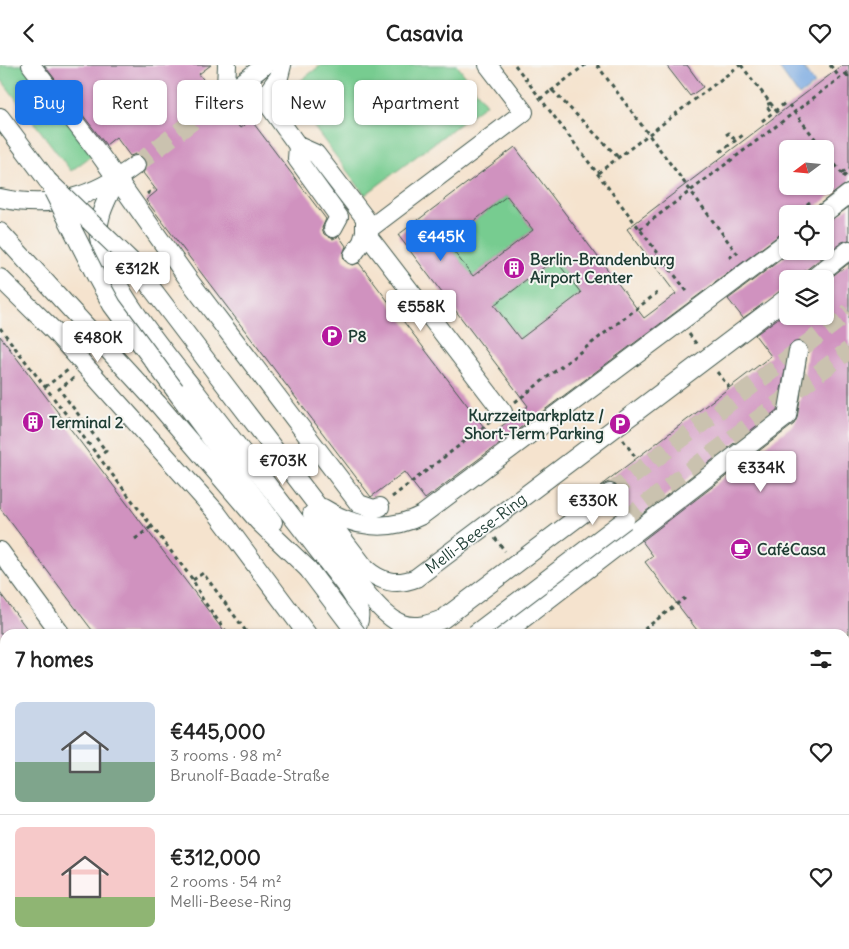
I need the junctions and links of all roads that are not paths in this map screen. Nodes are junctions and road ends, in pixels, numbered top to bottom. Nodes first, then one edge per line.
1 (32, 65) edge
2 (227, 65) edge
3 (265, 65) edge
4 (282, 65) edge
5 (488, 65) edge
6 (226, 80) edge
7 (246, 80) edge
8 (262, 102) edge
9 (267, 103) junction
10 (0, 117) edge
11 (298, 146) junction
12 (136, 165) tunnel mouth
13 (117, 179) junction
14 (48, 181) junction
15 (849, 194) edge
16 (0, 197) edge
17 (834, 206) edge
18 (333, 228) dead end
19 (0, 232) edge
20 (365, 232) junction
21 (779, 248) edge
22 (849, 250) edge
23 (353, 255) dead end
24 (823, 270) edge
25 (0, 278) edge
26 (779, 304) edge
27 (798, 351) dead end
28 (503, 412) road end
29 (610, 493) tunnel mouth
30 (310, 499) junction
31 (380, 507) road end
32 (625, 520) tunnel mouth
33 (0, 551) edge
34 (308, 569) junction
35 (443, 619) junction
36 (57, 629) edge
37 (303, 629) edge
38 (353, 629) edge
39 (355, 629) edge
40 (430, 629) edge
41 (482, 629) edge
42 (510, 629) edge

1 - 13 street
2 - 6 street
3 - 7 street
4 - 9 street
5 - 20 street
8 - 9 street
9 - 11 street
10 - 14 street, Melli-Beese-Ring
11 - 18 street
11 - 20 street
12 - 13 street
13 - 16 street
13 - 31 street
13 - 39 street
14 - 30 street, Melli-Beese-Ring, bridge
14 - 34 street, Melli-Beese-Ring, bridge
15 - 17 street
19 - 34 street, bridge
20 - 23 street
20 - 28 street
21 - 30 street
22 - 24 street
25 - 37 street
26 - 30 street, Melli-Beese-Ring
27 - 42 street
29 - 35 street, Melli-Beese-Ring
30 - 35 street, Melli-Beese-Ring
32 - 41 street, bridge
33 - 36 street
34 - 38 street, Melli-Beese-Ring, bridge
35 - 40 street

